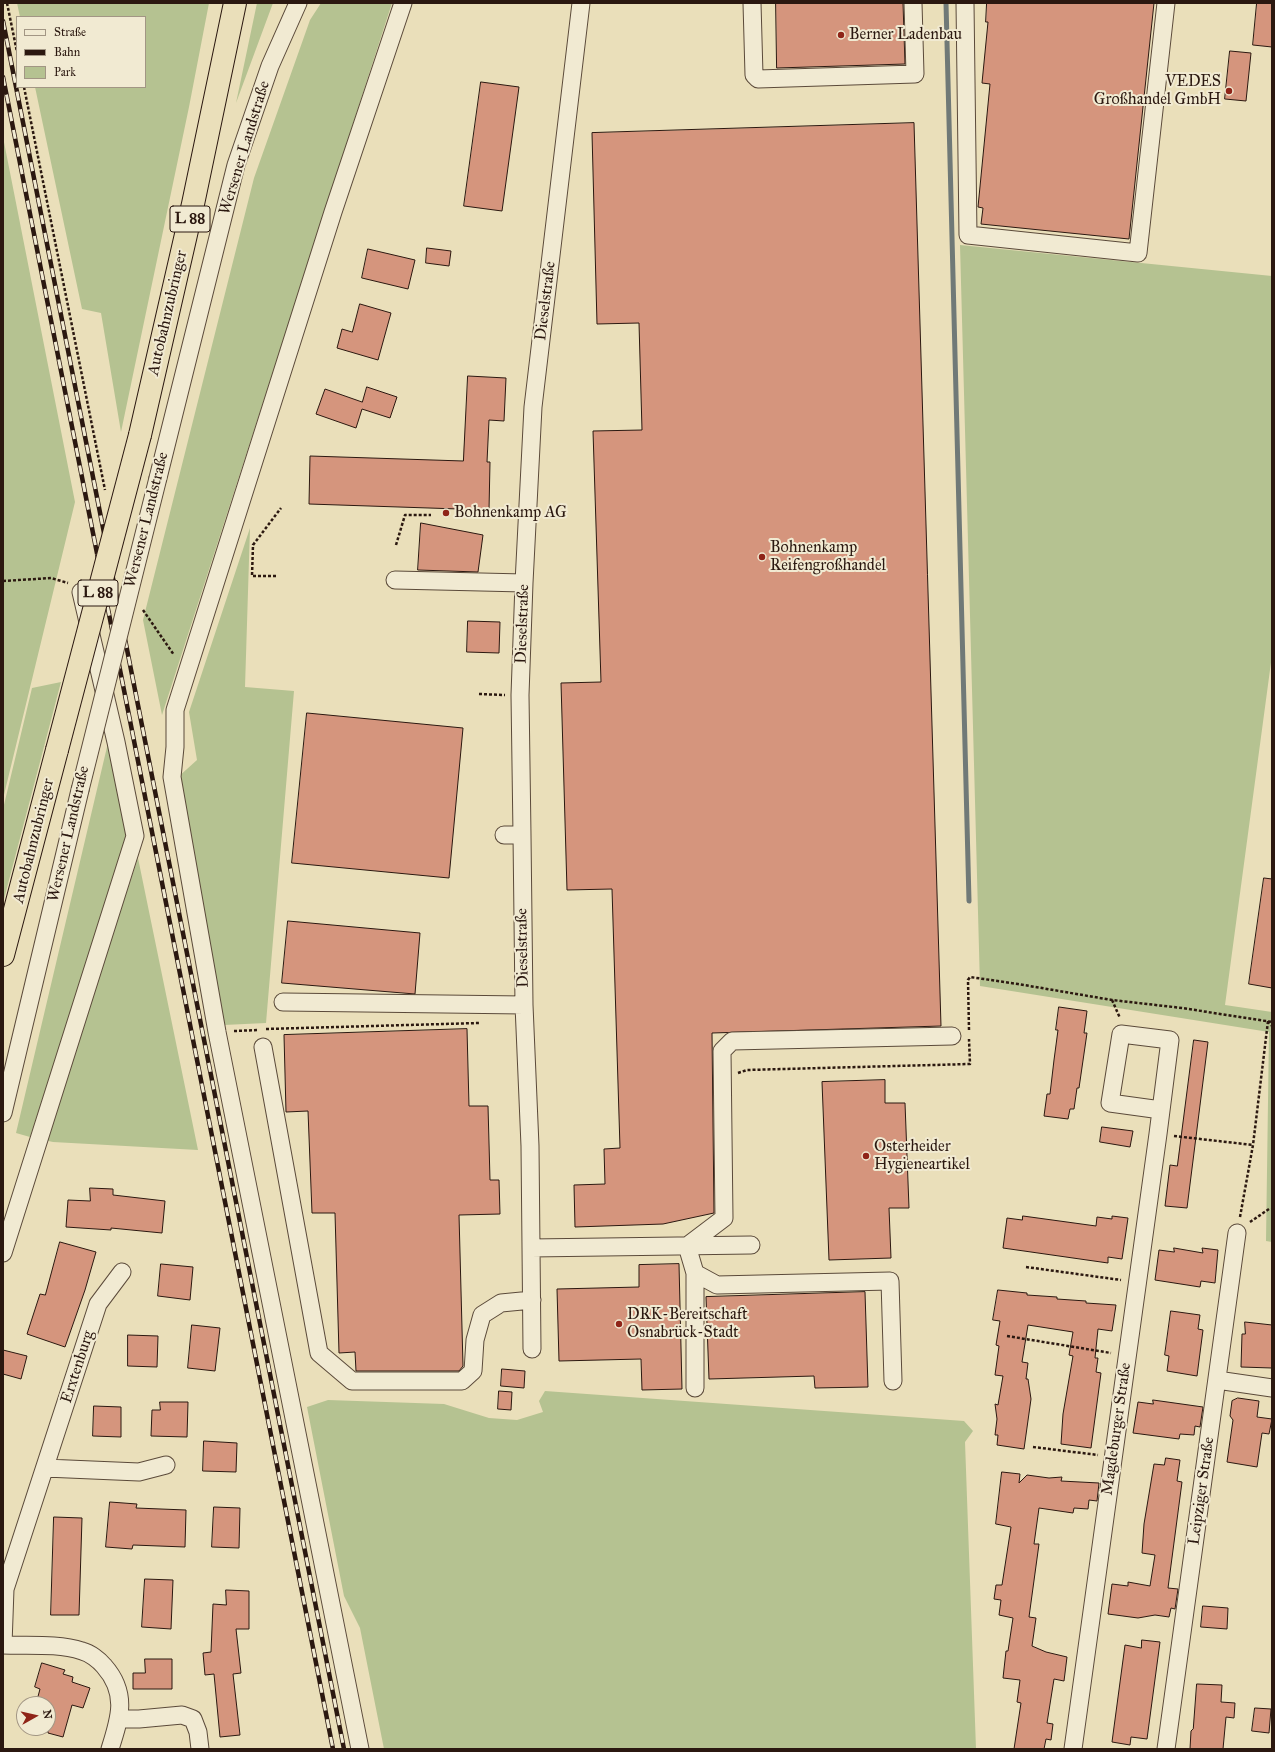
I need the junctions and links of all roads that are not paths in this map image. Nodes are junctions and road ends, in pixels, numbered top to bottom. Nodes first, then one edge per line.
1 (235, 3) edge
2 (298, 3) edge
3 (403, 3) edge
4 (581, 3) edge
5 (752, 3) edge
6 (913, 3) edge
7 (965, 3) edge
8 (1166, 3) edge
9 (395, 580) dead end
10 (524, 583) junction
11 (81, 592) road end
12 (504, 835) dead end
13 (522, 835) junction
14 (3, 955) edge
15 (283, 1002) dead end
16 (524, 1005) junction
17 (952, 1036) dead end
18 (263, 1047) dead end
19 (1161, 1110) junction
20 (3, 1113) edge
21 (1237, 1233) road end
22 (751, 1245) dead end
23 (688, 1246) junction
24 (531, 1248) junction
25 (3, 1253) edge
26 (122, 1272) dead end
27 (695, 1273) junction
28 (532, 1300) junction
29 (532, 1349) dead end
30 (1217, 1380) junction
31 (893, 1381) dead end
32 (696, 1388) dead end
33 (1272, 1388) edge
34 (166, 1465) dead end
35 (46, 1468) junction
36 (3, 1645) edge
37 (119, 1719) junction
38 (110, 1749) edge
39 (200, 1749) edge
40 (360, 1749) edge
41 (1073, 1749) edge
42 (1166, 1749) edge

1 - 14 highway, Autobahnzubringer / L 88, bridge
2 - 20 street, Wersener Landstraße, bridge
3 - 40 street
4 - 10 street, Dieselstraße
5 - 6 street
7 - 8 street
9 - 10 street
10 - 13 street, Dieselstraße
11 - 25 street
12 - 13 street
13 - 16 street, Dieselstraße
15 - 16 street
16 - 24 street, Dieselstraße
17 - 23 street
18 - 28 street
19 - 19 street, Magdeburger Straße
19 - 41 street, Magdeburger Straße
21 - 30 street, Leipziger Straße
22 - 23 street
23 - 24 street
23 - 27 street
24 - 28 street, Dieselstraße
26 - 35 street, Erxtenburg
27 - 31 street
27 - 32 street
28 - 29 street, Dieselstraße
30 - 33 street
30 - 42 street, Leipziger Straße
34 - 35 street
35 - 36 street, Erxtenburg
36 - 37 street
37 - 38 street
37 - 39 street

